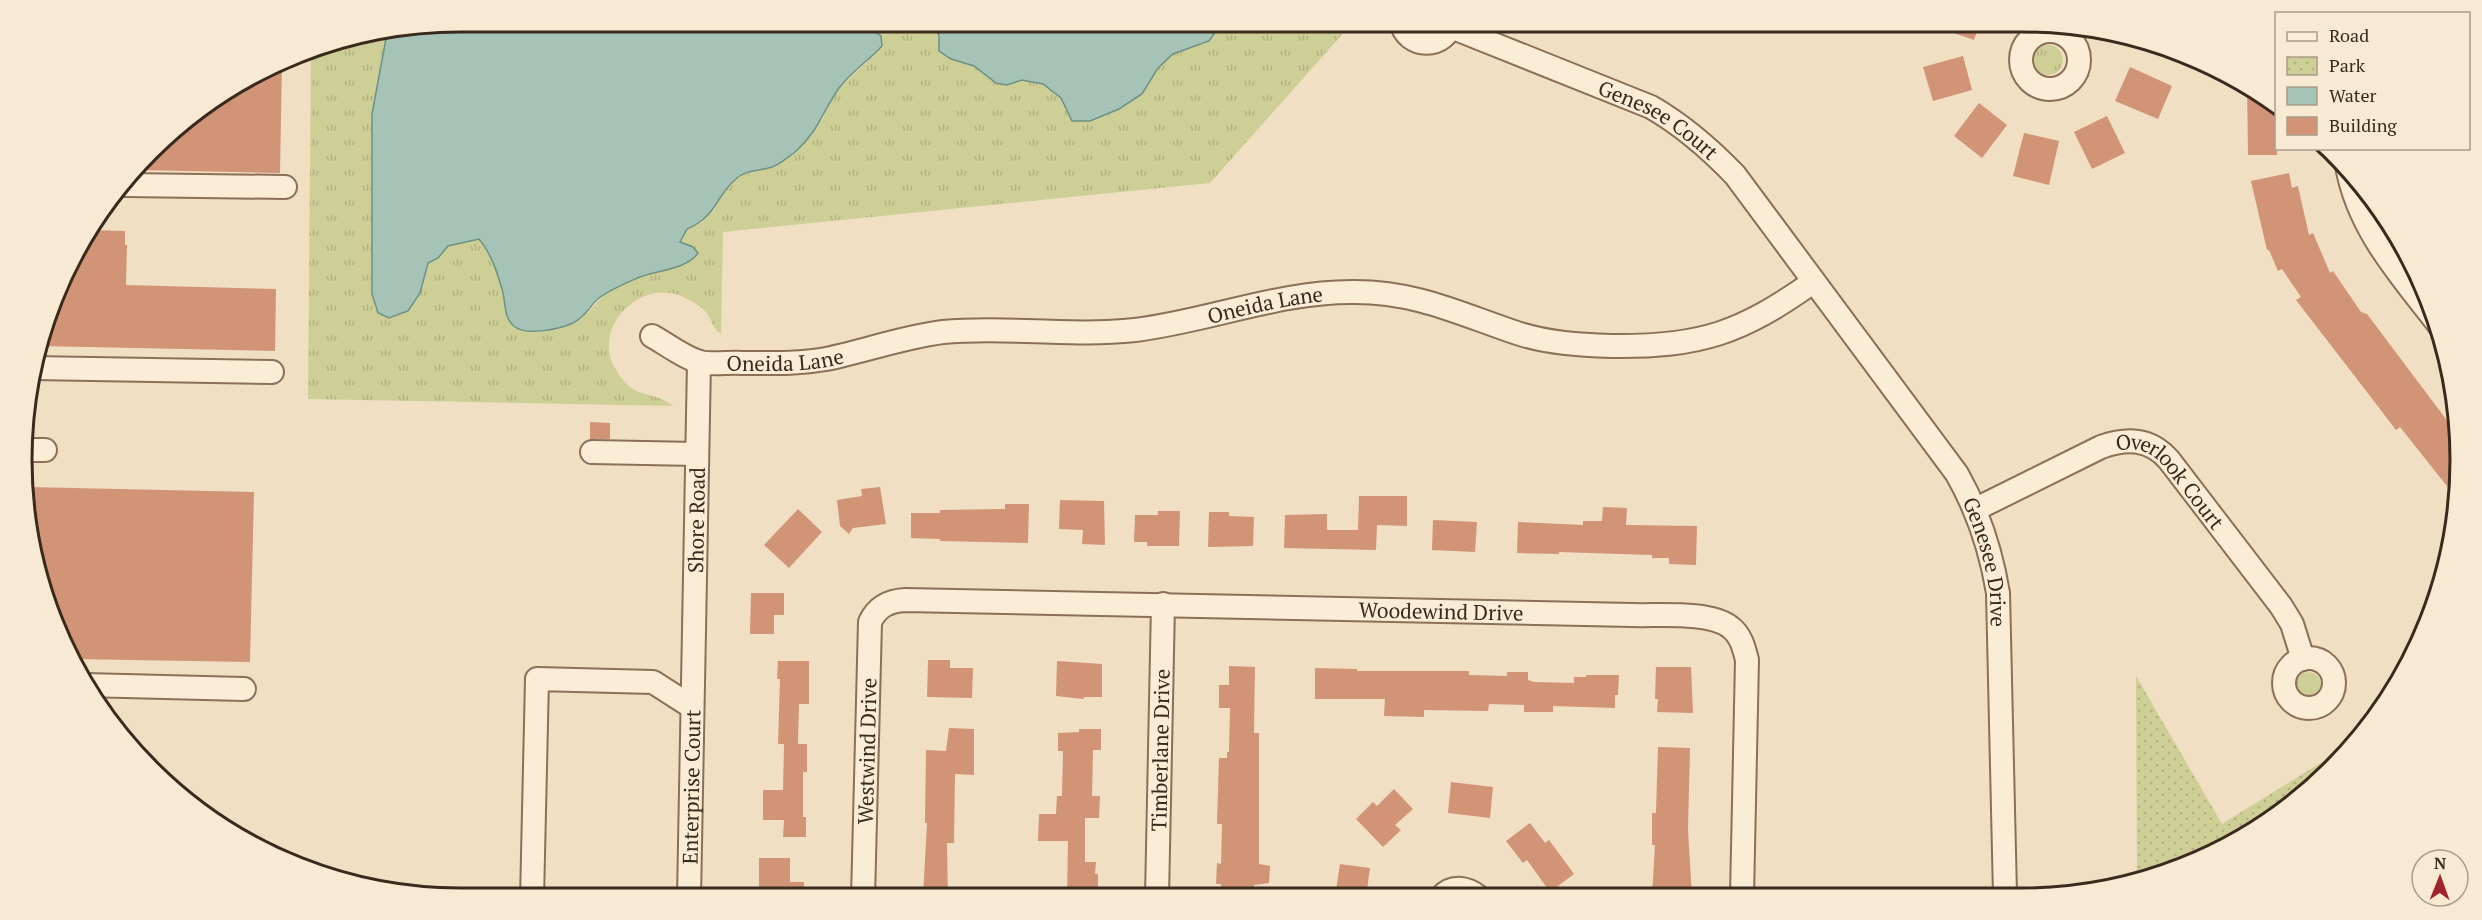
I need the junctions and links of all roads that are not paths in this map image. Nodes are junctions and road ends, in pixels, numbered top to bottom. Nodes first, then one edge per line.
1 (1406, 32) edge
2 (1447, 32) edge
3 (1470, 32) edge
4 (131, 185) edge
5 (285, 187) dead end
6 (2352, 187) edge
7 (1813, 282) junction
8 (2419, 299) edge
9 (652, 336) dead end
10 (699, 362) junction
11 (42, 368) edge
12 (272, 372) dead end
13 (592, 452) dead end
14 (697, 454) junction
15 (1976, 510) junction
16 (1163, 604) junction
17 (880, 608) joint
18 (2303, 659) dead end
19 (693, 677) joint
20 (95, 684) edge
21 (244, 689) dead end
22 (692, 707) junction
23 (532, 888) edge
24 (689, 888) edge
25 (863, 888) edge
26 (1157, 888) edge
27 (1742, 888) edge
28 (2005, 888) edge

1 - 2 street, Genesee Court
3 - 7 street, Genesee Court
4 - 5 street
6 - 8 street
7 - 10 street, Oneida Lane
7 - 15 street, Genesee Drive
9 - 10 street
10 - 14 street, Shore Road
11 - 12 street
13 - 14 street
14 - 19 street, Shore Road
15 - 18 street, Overlook Court
15 - 28 street, Genesee Drive
16 - 17 street, Woodewind Drive
16 - 26 street, Timberlane Drive
16 - 27 street, Woodewind Drive
17 - 25 street, Westwind Drive
19 - 22 street, Enterprise Court
20 - 21 street
22 - 23 street
22 - 24 street, Enterprise Court

